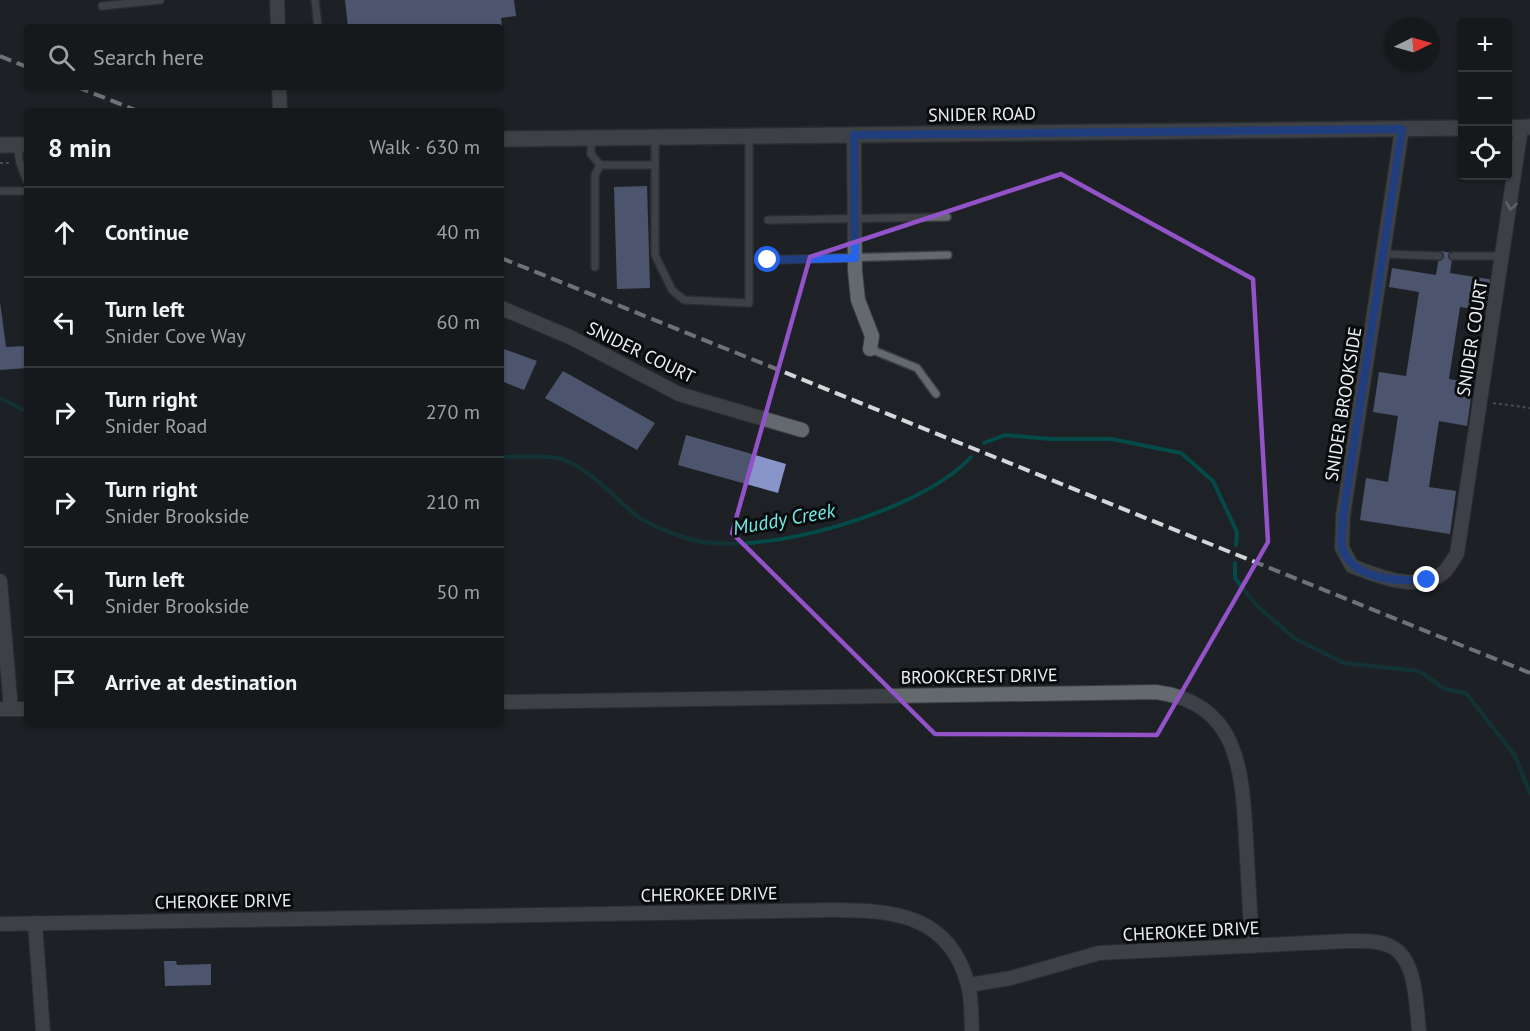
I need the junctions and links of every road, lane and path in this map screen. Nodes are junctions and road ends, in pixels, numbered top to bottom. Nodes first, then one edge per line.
1 (160, 0) edge
2 (277, 0) edge
3 (315, 0) edge
4 (102, 6) dead end
5 (279, 24) edge
6 (318, 24) edge
7 (279, 90) edge
8 (280, 108) edge
9 (1519, 127) edge
10 (1458, 128) edge
11 (1402, 129) junction
12 (854, 135) junction
13 (749, 136) junction
14 (655, 137) junction
15 (591, 138) junction
16 (504, 139) edge
17 (0, 145) edge
18 (22, 145) edge
19 (600, 165) junction
20 (655, 165) junction
21 (24, 173) edge
22 (0, 191) edge
23 (24, 191) edge
24 (947, 217) dead end
25 (768, 219) dead end
26 (855, 219) junction
27 (1385, 254) junction
28 (948, 255) dead end
29 (1439, 256) dead end
30 (1453, 256) dead end
31 (1503, 256) junction
32 (855, 258) junction
33 (768, 260) dead end
34 (595, 267) dead end
35 (504, 309) edge
36 (870, 348) joint
37 (936, 394) dead end
38 (1481, 401) junction
39 (1530, 408) edge
40 (802, 430) dead end
41 (1457, 554) joint
42 (0, 581) edge
43 (504, 702) edge
44 (6, 709) edge
45 (24, 709) edge
46 (35, 923) junction
47 (0, 924) edge
48 (1252, 946) junction
49 (969, 985) junction
50 (43, 1031) edge
51 (972, 1031) edge
52 (1419, 1031) edge

1 - 4 lane
2 - 5 street
3 - 6 lane
7 - 8 street
9 -> 31 street, SNIDER COURT
10 - 11 street, SNIDER ROAD
11 - 12 street, SNIDER ROAD
11 - 27 street, SNIDER BROOKSIDE
12 - 13 street, SNIDER ROAD
12 - 26 street
13 - 14 street, SNIDER ROAD
13 - 20 lane
14 - 15 street, SNIDER ROAD
14 - 20 lane
15 - 16 street, SNIDER ROAD
15 - 19 lane
17 - 18 street
18 - 21 lane
19 - 20 lane
19 - 34 lane
22 - 23 lane
24 - 26 lane
25 - 26 lane
26 - 32 street
27 - 29 lane
27 - 41 street, SNIDER BROOKSIDE
28 - 32 lane
30 - 31 lane
31 - 38 street, SNIDER COURT
32 - 33 lane
32 - 36 street
35 - 40 street, SNIDER COURT
36 - 37 lane
38 - 39 path
38 - 41 street, SNIDER COURT
42 - 44 street
43 - 48 street, BROOKCREST DRIVE
44 - 45 street
46 - 47 street, CHEROKEE DRIVE
46 - 49 street, CHEROKEE DRIVE
46 - 50 street
48 - 49 street, CHEROKEE DRIVE
48 - 52 street, CHEROKEE DRIVE
49 - 51 street

